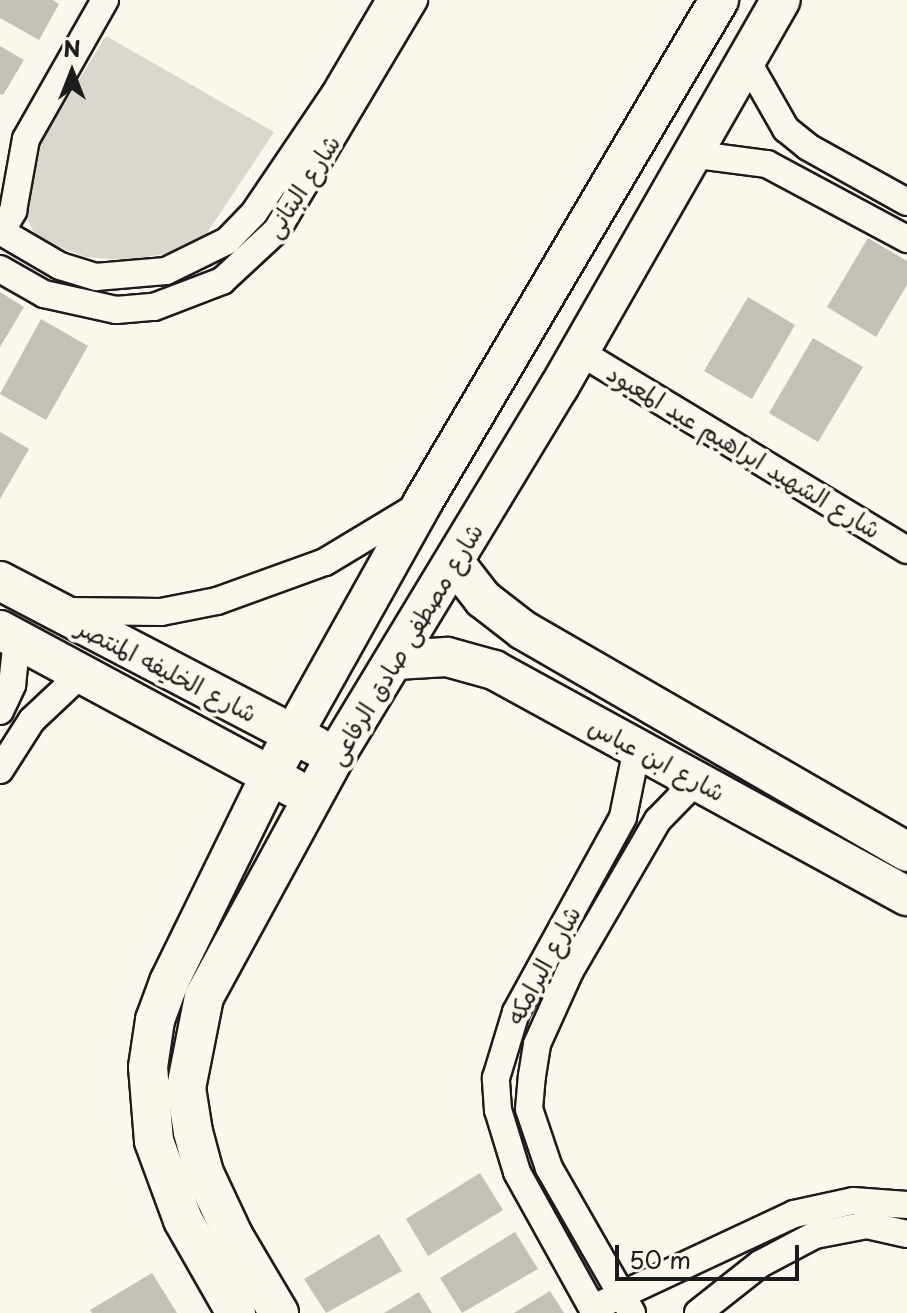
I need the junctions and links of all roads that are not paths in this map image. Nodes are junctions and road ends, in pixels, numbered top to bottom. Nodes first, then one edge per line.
1 (105, 0) edge
2 (390, 0) edge
3 (414, 0) edge
4 (719, 0) edge
5 (781, 0) edge
6 (746, 59) junction
7 (343, 103) junction
8 (26, 139) junction
9 (690, 154) junction
10 (0, 158) edge
11 (907, 202) edge
12 (0, 232) edge
13 (907, 239) edge
14 (0, 269) edge
15 (580, 352) junction
16 (423, 502) junction
17 (907, 550) edge
18 (455, 563) junction
19 (0, 581) edge
20 (48, 609) junction
21 (8, 634) edge
22 (396, 660) junction
23 (81, 674) junction
24 (0, 711) edge
25 (293, 735) junction
26 (637, 748) junction
27 (336, 755) junction
28 (0, 770) edge
29 (270, 776) junction
30 (697, 780) junction
31 (312, 799) junction
32 (907, 852) edge
33 (907, 896) edge
34 (907, 1205) edge
35 (907, 1234) edge
36 (626, 1304) edge
37 (594, 1311) edge
38 (236, 1313) edge
39 (279, 1313) edge
40 (698, 1313) edge

1 - 8 street
2 - 7 street, شارع البتانى
3 - 7 street, شارع البتانى
4 - 16 street, شارع مصطفى صادق الرفاعى
5 - 6 street, شارع مصطفى صادق الرفاعى
6 - 9 street, شارع مصطفى صادق الرفاعى
6 - 11 street
7 - 12 street, شارع البتانى
7 - 14 street, شارع البتانى
8 - 10 street
8 - 12 street
9 - 13 street
9 - 15 street, شارع مصطفى صادق الرفاعى
15 - 17 street, شارع الشهيد ابراهيم عبد المعبود
15 - 18 street, شارع مصطفى صادق الرفاعى
16 - 20 street
16 - 25 street, شارع مصطفى صادق الرفاعى
18 - 22 street, شارع مصطفى صادق الرفاعى
18 - 32 street, شارع ابن عباس
19 - 20 street, شارع الخليفه المنتصر
20 - 25 street, شارع الخليفه المنتصر
21 - 23 street, شارع الخليفه المنتصر
21 - 24 street
22 - 26 street, شارع ابن عباس
22 - 27 street, شارع مصطفى صادق الرفاعى
23 - 28 street
23 - 29 street, شارع الخليفه المنتصر
25 - 27 street, شارع الخليفه المنتصر
25 - 29 street, شارع مصطفى صادق الرفاعى
26 - 30 street, شارع ابن عباس
26 - 37 street, شارع البرامكه
27 - 31 street, شارع مصطفى صادق الرفاعى
29 - 31 street, شارع الخليفه المنتصر
29 - 38 street, شارع مصطفى صادق الرفاعى
30 - 33 street, شارع ابن عباس
30 - 36 street, شارع البرامكه
31 - 39 street, شارع مصطفى صادق الرفاعى
34 - 36 street
35 - 40 street
36 - 37 street

